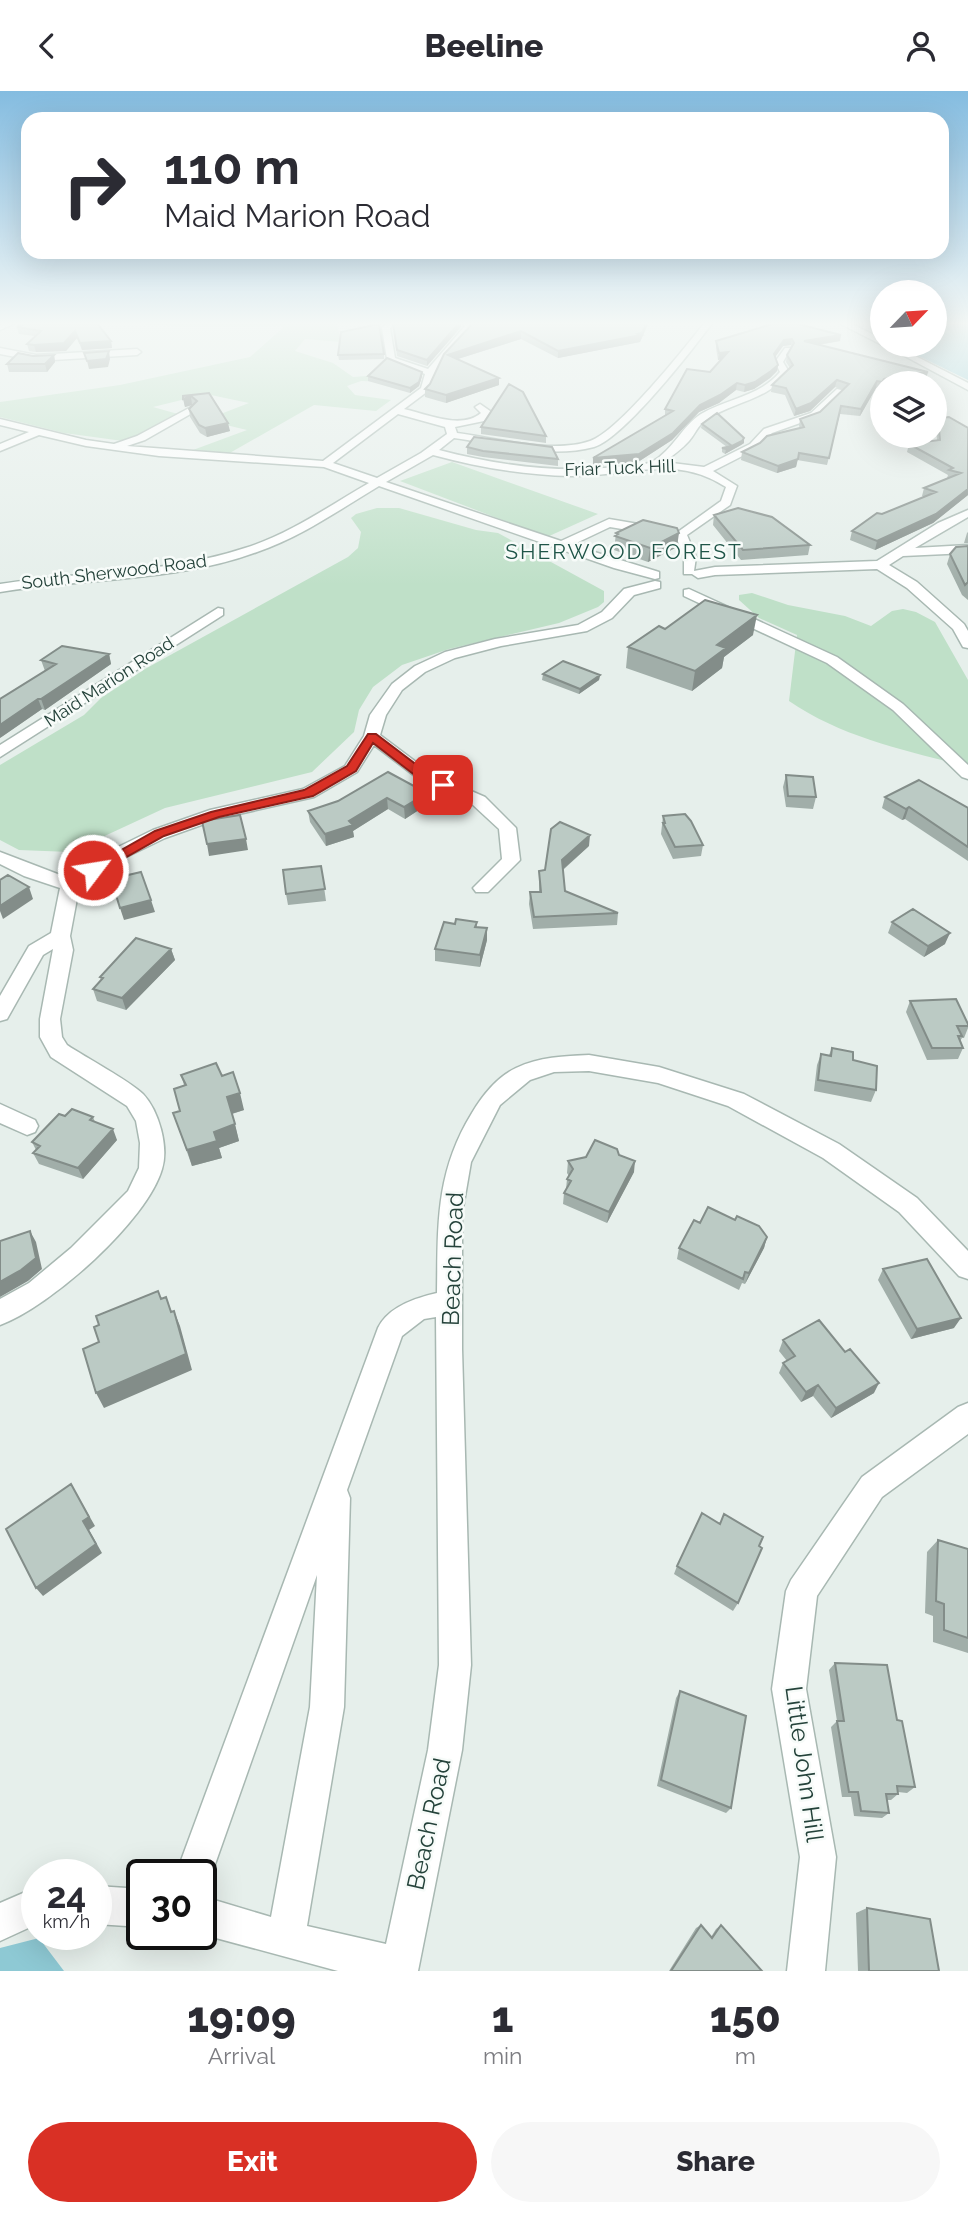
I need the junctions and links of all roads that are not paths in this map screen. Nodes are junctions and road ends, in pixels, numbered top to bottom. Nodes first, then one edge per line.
1 (191, 410) edge
2 (483, 410) edge
3 (633, 410) edge
4 (720, 410) edge
5 (820, 410) edge
6 (399, 411) joint
7 (0, 422) edge
8 (451, 430) junction
9 (37, 432) junction
10 (113, 447) junction
11 (0, 448) edge
12 (434, 452) junction
13 (656, 463) junction
14 (326, 464) junction
15 (706, 470) junction
16 (377, 482) junction
17 (967, 515) edge
18 (681, 534) junction
19 (561, 546) junction
20 (968, 549) edge
21 (899, 552) junction
22 (880, 565) junction
23 (674, 580) junction
24 (0, 587) edge
25 (218, 612) dead end
26 (968, 644) edge
27 (372, 736) junction
28 (0, 752) edge
29 (968, 774) edge
30 (0, 857) edge
31 (70, 884) junction
32 (482, 888) dead end
33 (60, 936) junction
34 (0, 1014) edge
35 (0, 1113) edge
36 (27, 1126) dead end
37 (968, 1268) edge
38 (450, 1302) junction
39 (0, 1313) edge
40 (968, 1417) edge
41 (336, 1478) junction
42 (199, 1859) edge
43 (21, 1912) edge
44 (217, 1920) edge
45 (0, 1922) edge
46 (286, 1940) junction
47 (399, 1969) edge
48 (806, 1971) edge

1 - 10 street
2 - 8 street
3 - 8 street
4 - 13 street
5 - 15 street
6 - 8 street
6 - 14 street
7 - 9 street
8 - 12 street
9 - 10 street
9 - 11 street
10 - 14 street
12 - 13 street, Friar Tuck Hill
12 - 16 street
13 - 15 street, Friar Tuck Hill
14 - 16 street
15 - 18 street, Friar Tuck Hill
16 - 19 street
16 - 24 street, South Sherwood Road
17 - 21 street
18 - 19 street
18 - 23 street
19 - 23 street
20 - 21 street
21 - 22 street
22 - 23 street
22 - 26 street
23 - 27 street
23 - 29 street
25 - 28 street, Maid Marion Road
27 - 31 street
27 - 32 street
30 - 31 street
31 - 33 street
33 - 34 street
33 - 39 street
35 - 36 street
37 - 38 street, Beach Road
38 - 41 street
38 - 47 street, Beach Road
40 - 48 street, Little John Hill
41 - 42 street
41 - 46 street
43 - 45 street
44 - 46 street
46 - 47 street

